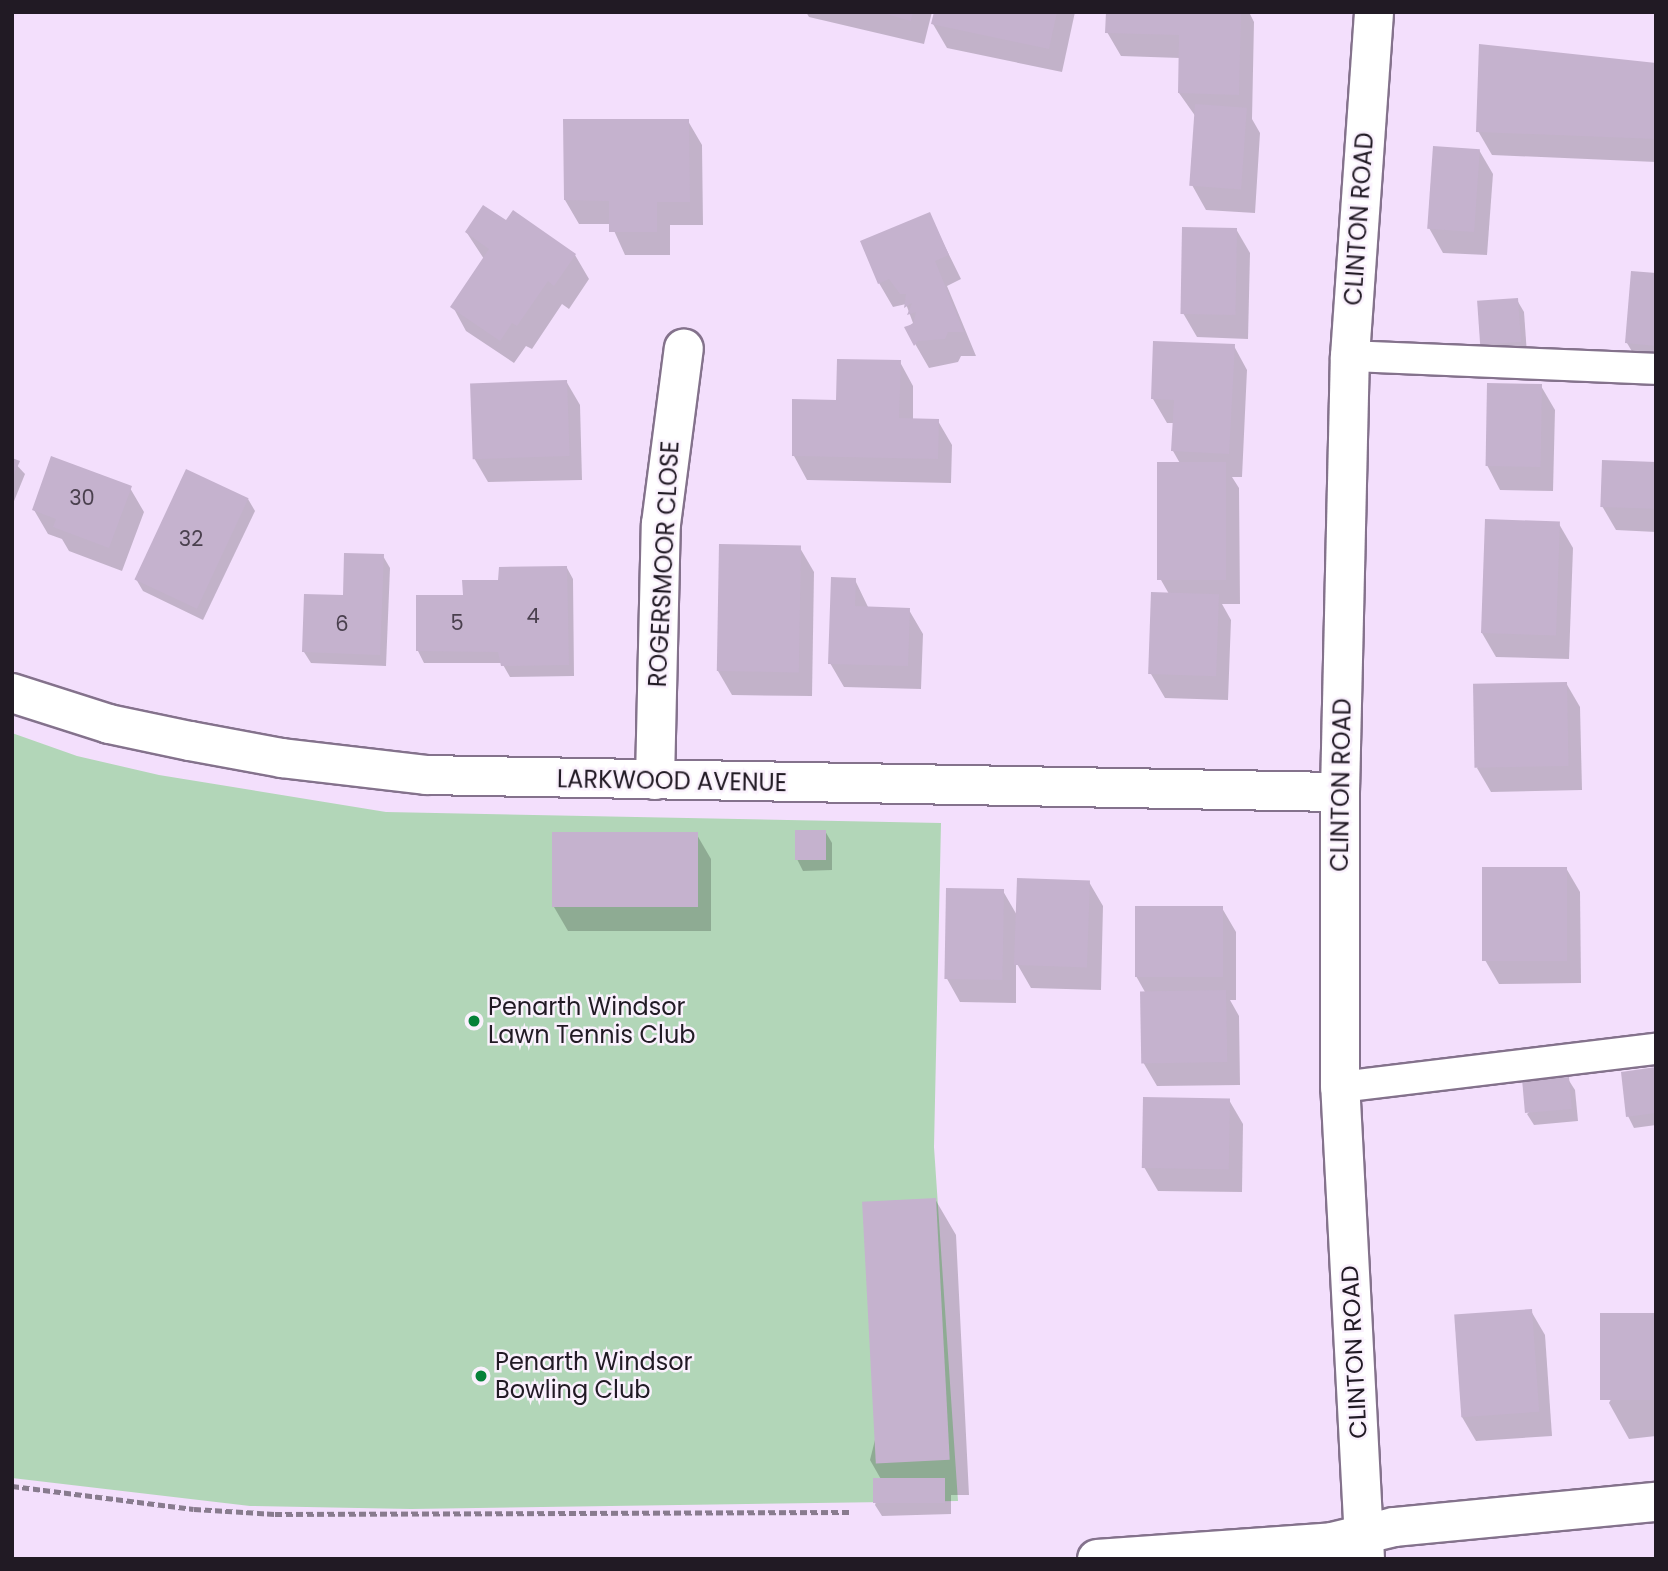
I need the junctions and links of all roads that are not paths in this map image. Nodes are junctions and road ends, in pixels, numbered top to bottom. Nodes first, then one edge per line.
1 (1374, 12) edge
2 (684, 348) dead end
3 (1350, 356) junction
4 (1656, 369) edge
5 (12, 693) edge
6 (655, 780) junction
7 (1340, 792) junction
8 (1656, 1049) edge
9 (1340, 1087) junction
10 (1656, 1502) edge
11 (1364, 1547) edge
12 (1097, 1559) edge

1 - 3 street, CLINTON ROAD
2 - 6 street, ROGERSMOOR CLOSE
3 - 4 lane
3 - 7 street, CLINTON ROAD
5 - 6 street, LARKWOOD AVENUE
6 - 7 street, LARKWOOD AVENUE
7 - 9 street, CLINTON ROAD
8 - 9 lane
9 - 11 street, CLINTON ROAD
10 - 11 street
11 - 12 street

